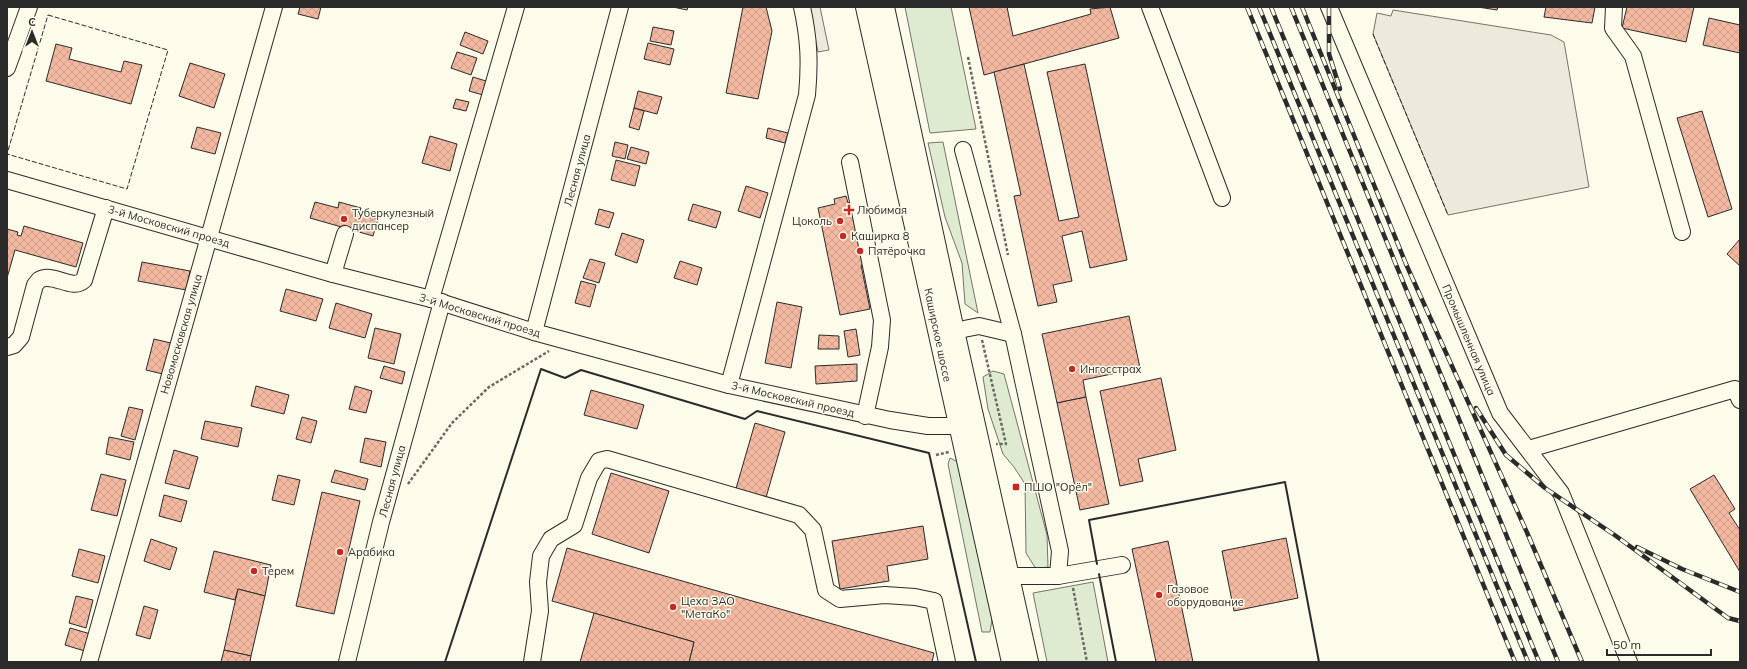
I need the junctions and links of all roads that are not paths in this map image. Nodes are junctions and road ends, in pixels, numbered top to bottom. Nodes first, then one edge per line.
1 (29, 7) edge
2 (274, 7) edge
3 (516, 7) edge
4 (620, 7) edge
5 (802, 7) edge
6 (866, 7) edge
7 (884, 7) edge
8 (1150, 7) edge
9 (1329, 7) edge
10 (1614, 7) edge
11 (7, 68) edge
12 (963, 150) dead end
13 (850, 162) dead end
14 (7, 180) edge
15 (1222, 198) dead end
16 (106, 208) junction
17 (1682, 232) dead end
18 (345, 234) dead end
19 (209, 238) junction
20 (333, 274) junction
21 (436, 301) junction
22 (534, 332) junction
23 (954, 332) junction
24 (1013, 334) junction
25 (7, 347) edge
26 (729, 385) junction
27 (1738, 392) edge
28 (865, 416) junction
29 (959, 426) junction
30 (1528, 449) junction
31 (1122, 565) dead end
32 (1010, 576) junction
33 (1058, 576) junction
34 (89, 662) edge
35 (347, 662) edge
36 (532, 662) edge
37 (947, 662) edge
38 (1012, 662) edge
39 (1028, 662) edge
40 (1629, 662) edge

1 - 11 street
2 - 19 street, Новомосковская улица
3 - 21 street, Лесная улица
4 - 22 street, Лесная улица
5 - 26 street
6 - 29 main road, Каширское шоссе
7 - 23 main road, Каширское шоссе
8 - 15 street
9 - 30 street, Промышленная улица
10 - 17 street
12 - 24 street
13 - 28 street
14 - 16 street, 3-й Московский проезд
16 - 19 street, 3-й Московский проезд
16 - 25 street
18 - 20 street
19 - 20 street, 3-й Московский проезд
19 - 34 street, Новомосковская улица
20 - 21 street, 3-й Московский проезд
21 - 22 street, 3-й Московский проезд
21 - 35 street, Лесная улица
22 - 26 street, 3-й Московский проезд
23 - 24 street
23 - 32 main road, Каширское шоссе
24 - 33 street
26 - 28 street, 3-й Московский проезд
27 - 30 street
28 - 29 street, 3-й Московский проезд
29 - 38 main road, Каширское шоссе
30 - 40 street, Промышленная улица
31 - 33 street
32 - 33 street
32 - 39 main road, Каширское шоссе
36 - 37 street

